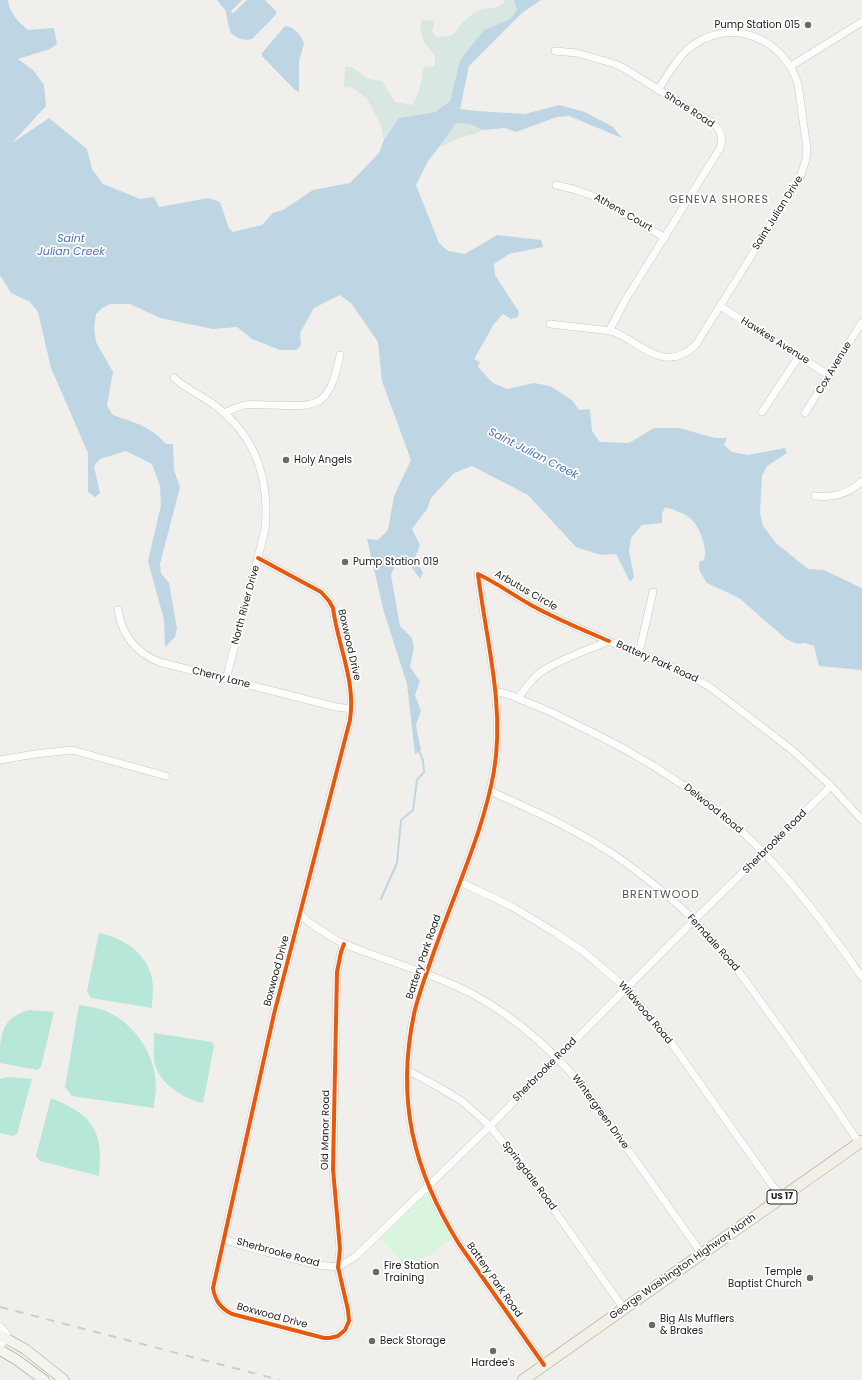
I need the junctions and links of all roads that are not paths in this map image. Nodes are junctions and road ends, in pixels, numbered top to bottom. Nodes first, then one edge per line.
1 (862, 22) edge
2 (555, 51) dead end
3 (791, 66) junction
4 (658, 90) junction
5 (556, 185) dead end
6 (665, 238) junction
7 (720, 306) junction
8 (862, 322) edge
9 (550, 324) dead end
10 (860, 330) edge
11 (608, 331) junction
12 (340, 355) dead end
13 (799, 356) junction
14 (830, 376) junction
15 (174, 378) dead end
16 (762, 412) dead end
17 (224, 413) junction
18 (805, 413) dead end
19 (862, 480) edge
20 (816, 496) dead end
21 (258, 558) junction
22 (653, 592) dead end
23 (118, 610) dead end
24 (610, 641) junction
25 (638, 653) junction
26 (226, 679) junction
27 (496, 692) junction
28 (518, 698) junction
29 (352, 709) junction
30 (0, 760) edge
31 (166, 776) dead end
32 (831, 786) junction
33 (490, 790) junction
34 (862, 820) edge
35 (764, 853) junction
36 (460, 882) junction
37 (300, 915) junction
38 (694, 920) junction
39 (344, 944) junction
40 (426, 974) junction
41 (862, 977) edge
42 (626, 988) junction
43 (558, 1058) junction
44 (407, 1070) junction
45 (490, 1126) junction
46 (860, 1142) edge
47 (429, 1187) junction
48 (783, 1197) junction
49 (224, 1239) junction
50 (702, 1254) junction
51 (338, 1266) junction
52 (624, 1309) junction
53 (0, 1326) edge
54 (3, 1336) edge
55 (338, 1336) joint
56 (0, 1349) edge
57 (544, 1365) junction
58 (44, 1380) edge
59 (64, 1380) edge
60 (523, 1380) edge

1 - 3 street
2 - 4 street, Shore Road
3 - 4 street, Saint Julian Drive
3 - 7 street, Saint Julian Drive
4 - 6 street, Shore Road
5 - 6 street, Athens Court
6 - 11 street, Shore Road
7 - 11 street, Saint Julian Drive
7 - 13 street, Hawkes Avenue
8 - 10 street, Cox Avenue
9 - 11 street, Saint Julian Drive
10 - 14 street, Cox Avenue
12 - 17 street
13 - 14 street, Hawkes Avenue
13 - 16 street
14 - 18 street, Cox Avenue
15 - 17 street, North River Drive
17 - 21 street, North River Drive
19 - 20 street
21 - 26 street, North River Drive
21 - 29 street, Boxwood Drive
22 - 25 street
23 - 26 street, Cherry Lane
24 - 25 street, Battery Park Road
24 - 27 street, Arbutus Circle
24 - 28 street, Battery Park Road
25 - 32 street, Battery Park Road
26 - 29 street, Cherry Lane
27 - 28 street
27 - 33 street, Battery Park Road
28 - 35 street, Delwood Road
29 - 37 street, Boxwood Drive
30 - 31 street
32 - 34 street, Battery Park Road
32 - 35 street, Sherbrooke Road
33 - 36 street, Battery Park Road
33 - 38 street, Ferndale Road
35 - 38 street, Sherbrooke Road
35 - 41 street, Delwood Road
36 - 40 street, Battery Park Road
36 - 42 street, Wildwood Road
37 - 39 street, Wintergreen Drive
37 - 49 street, Boxwood Drive
38 - 42 street, Sherbrooke Road
38 - 46 street, Ferndale Road
39 - 40 street, Wintergreen Drive
39 - 51 street, Old Manor Road
40 - 43 street, Wintergreen Drive
40 - 44 street, Battery Park Road
42 - 43 street, Sherbrooke Road
42 - 48 street, Wildwood Road
43 - 45 street, Sherbrooke Road
43 - 50 street, Wintergreen Drive
44 - 45 street, Springdale Road
44 - 47 street, Battery Park Road
45 - 47 street, Sherbrooke Road
45 - 52 street, Springdale Road
46 - 48 main road, George Washington Highway North / US 17
47 - 51 street, Sherbrooke Road
47 - 57 street, Battery Park Road
48 - 50 main road, George Washington Highway North / US 17
49 - 51 street, Sherbrooke Road
49 - 55 street, Boxwood Drive
50 - 52 main road, George Washington Highway North / US 17
51 - 55 street, Old Manor Road
52 - 57 main road, George Washington Highway North / US 17
53 - 54 street
54 - 56 street
54 - 59 main road
56 - 58 main road
57 - 60 main road, George Washington Highway North / US 17

